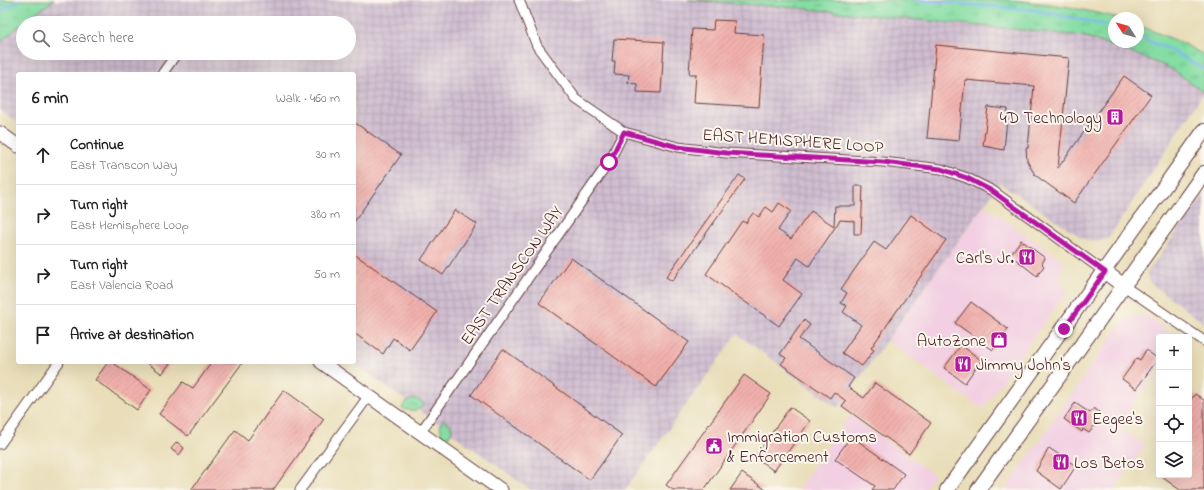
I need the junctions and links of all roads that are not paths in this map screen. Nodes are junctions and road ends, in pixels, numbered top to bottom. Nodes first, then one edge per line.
1 (519, 0) edge
2 (172, 60) edge
3 (163, 72) edge
4 (1204, 131) edge
5 (624, 132) junction
6 (0, 133) edge
7 (16, 145) edge
8 (1204, 173) edge
9 (1105, 272) junction
10 (1124, 286) junction
11 (1204, 341) edge
12 (58, 364) edge
13 (324, 364) edge
14 (368, 397) junction
15 (420, 434) junction
16 (0, 444) edge
17 (300, 490) edge
18 (501, 490) edge
19 (947, 490) edge
20 (978, 490) edge

1 - 5 street, EAST HEMISPHERE LOOP
2 - 3 street
4 - 9 main road
5 - 9 street, EAST HEMISPHERE LOOP
5 - 15 street, EAST TRANSCON WAY
6 - 7 street
8 - 10 main road
9 - 10 main road
9 - 19 main road
10 - 11 street
10 - 20 main road
12 - 16 street
13 - 14 street
14 - 15 street
14 - 17 street
15 - 18 street

